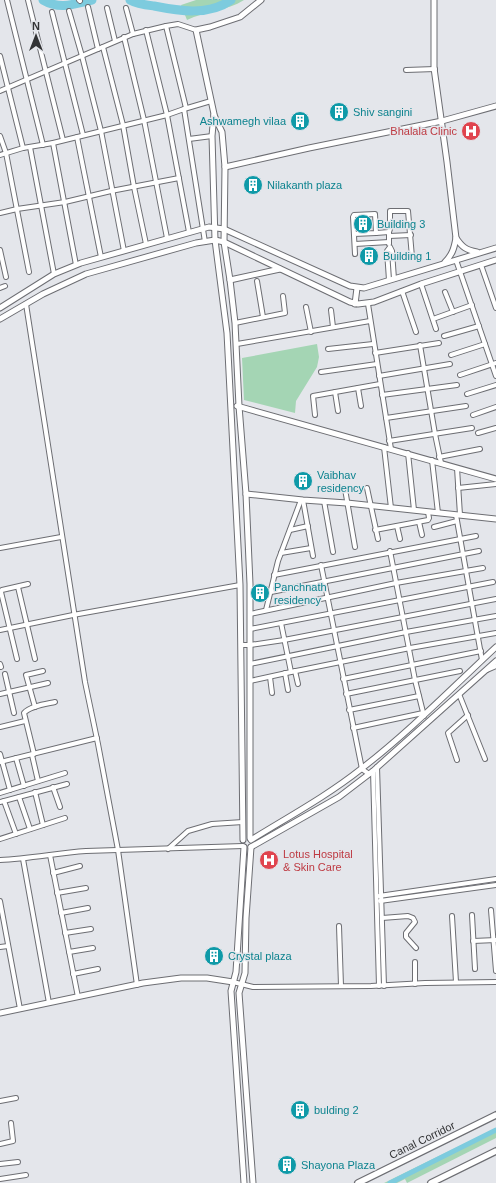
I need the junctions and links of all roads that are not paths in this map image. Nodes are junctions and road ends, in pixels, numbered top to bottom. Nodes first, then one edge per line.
1 (7, 0) edge
2 (28, 0) edge
3 (262, 0) edge
4 (434, 0) edge
5 (88, 7) dead end
6 (107, 8) dead end
7 (126, 8) dead end
8 (69, 11) dead end
9 (52, 12) dead end
10 (166, 26) junction
11 (146, 30) junction
12 (196, 30) junction
13 (133, 34) junction
14 (124, 37) junction
15 (115, 41) junction
16 (103, 47) junction
17 (98, 49) junction
18 (0, 56) edge
19 (82, 56) junction
20 (64, 63) junction
21 (434, 69) junction
22 (406, 70) dead end
23 (46, 71) junction
24 (27, 79) junction
25 (8, 87) junction
26 (0, 91) edge
27 (211, 101) junction
28 (496, 106) edge
29 (185, 108) junction
30 (214, 114) junction
31 (167, 115) junction
32 (144, 120) junction
33 (442, 121) junction
34 (123, 125) junction
35 (101, 131) junction
36 (0, 136) edge
37 (77, 136) junction
38 (83, 136) junction
39 (212, 136) junction
40 (189, 139) junction
41 (63, 140) junction
42 (53, 143) junction
43 (43, 144) junction
44 (30, 147) junction
45 (23, 148) junction
46 (6, 153) junction
47 (0, 155) edge
48 (225, 167) junction
49 (179, 178) junction
50 (156, 182) junction
51 (134, 187) junction
52 (111, 191) junction
53 (89, 197) junction
54 (65, 202) junction
55 (41, 206) junction
56 (17, 209) junction
57 (0, 213) edge
58 (215, 227) junction
59 (203, 228) junction
60 (224, 229) junction
61 (189, 232) junction
62 (376, 233) junction
63 (354, 234) junction
64 (389, 234) junction
65 (411, 235) junction
66 (167, 238) junction
67 (456, 238) junction
68 (215, 240) junction
69 (205, 242) junction
70 (224, 242) junction
71 (389, 242) junction
72 (146, 244) junction
73 (355, 244) junction
74 (496, 248) edge
75 (0, 250) edge
76 (124, 251) junction
77 (480, 253) junction
78 (355, 254) dead end
79 (101, 257) junction
80 (412, 257) dead end
81 (456, 260) junction
82 (496, 260) edge
83 (444, 264) junction
84 (76, 265) junction
85 (481, 265) junction
86 (2, 268) edge
87 (280, 269) junction
88 (460, 271) junction
89 (29, 272) dead end
90 (54, 274) junction
91 (6, 277) dead end
92 (392, 279) junction
93 (230, 280) junction
94 (257, 281) dead end
95 (421, 284) junction
96 (5, 286) dead end
97 (0, 288) edge
98 (357, 288) junction
99 (402, 291) junction
100 (445, 292) dead end
101 (283, 296) dead end
102 (26, 304) junction
103 (355, 304) junction
104 (368, 304) junction
105 (472, 305) junction
106 (2, 306) edge
107 (306, 307) dead end
108 (496, 308) edge
109 (331, 310) dead end
110 (453, 312) junction
111 (263, 317) junction
112 (433, 319) junction
113 (0, 320) edge
114 (370, 321) junction
115 (235, 323) junction
116 (479, 326) junction
117 (333, 327) junction
118 (436, 329) dead end
119 (311, 332) junction
120 (416, 332) dead end
121 (444, 336) dead end
122 (439, 343) dead end
123 (237, 344) junction
124 (373, 344) junction
125 (485, 344) junction
126 (420, 345) junction
127 (328, 349) dead end
128 (375, 352) junction
129 (451, 355) dead end
130 (377, 364) junction
131 (450, 364) dead end
132 (494, 364) edge
133 (424, 368) junction
134 (322, 372) dead end
135 (460, 375) dead end
136 (379, 376) junction
137 (496, 376) edge
138 (380, 384) junction
139 (457, 385) dead end
140 (496, 385) edge
141 (358, 388) junction
142 (427, 390) junction
143 (335, 392) junction
144 (467, 394) dead end
145 (382, 395) junction
146 (239, 406) junction
147 (361, 406) dead end
148 (466, 406) dead end
149 (231, 407) junction
150 (496, 407) edge
151 (338, 410) dead end
152 (431, 412) junction
153 (473, 414) dead end
154 (315, 415) dead end
155 (386, 418) junction
156 (472, 428) dead end
157 (496, 428) edge
158 (478, 433) dead end
159 (435, 434) junction
160 (389, 441) junction
161 (384, 447) junction
162 (391, 449) junction
163 (480, 449) dead end
164 (408, 454) junction
165 (439, 457) junction
166 (432, 460) junction
167 (441, 463) junction
168 (457, 468) junction
169 (496, 479) edge
170 (496, 484) edge
171 (367, 488) dead end
172 (458, 488) junction
173 (345, 489) dead end
174 (236, 494) junction
175 (246, 494) junction
176 (302, 500) junction
177 (324, 501) junction
178 (347, 503) junction
179 (371, 505) junction
180 (390, 508) junction
181 (414, 510) junction
182 (428, 512) junction
183 (438, 513) junction
184 (458, 515) junction
185 (496, 519) edge
186 (457, 521) junction
187 (419, 522) junction
188 (308, 526) junction
189 (397, 526) junction
190 (434, 527) dead end
191 (290, 530) junction
192 (376, 530) junction
193 (422, 535) dead end
194 (476, 536) dead end
195 (61, 537) junction
196 (460, 538) junction
197 (378, 539) dead end
198 (400, 539) dead end
199 (355, 547) dead end
200 (0, 548) edge
201 (311, 548) junction
202 (390, 551) junction
203 (479, 551) dead end
204 (333, 552) dead end
205 (281, 553) junction
206 (462, 554) junction
207 (313, 556) dead end
208 (321, 565) junction
209 (393, 567) junction
210 (483, 568) dead end
211 (465, 571) junction
212 (274, 575) junction
213 (324, 582) junction
214 (493, 582) dead end
215 (396, 583) junction
216 (28, 584) dead end
217 (240, 585) junction
218 (18, 586) junction
219 (468, 587) junction
220 (271, 592) junction
221 (327, 597) junction
222 (496, 599) edge
223 (400, 600) junction
224 (472, 603) junction
225 (266, 610) junction
226 (330, 613) junction
227 (250, 614) junction
228 (73, 616) junction
229 (403, 616) junction
230 (496, 616) edge
231 (475, 620) junction
232 (281, 623) junction
233 (27, 624) junction
234 (10, 628) junction
235 (250, 629) junction
236 (0, 630) edge
237 (333, 630) junction
238 (406, 632) junction
239 (496, 634) edge
240 (478, 637) junction
241 (284, 640) junction
242 (241, 645) junction
243 (250, 645) junction
244 (337, 646) junction
245 (496, 646) edge
246 (410, 648) junction
247 (481, 651) junction
248 (287, 656) junction
249 (35, 658) dead end
250 (17, 659) dead end
251 (482, 660) junction
252 (496, 661) edge
253 (340, 662) junction
254 (250, 664) junction
255 (412, 665) junction
256 (496, 666) edge
257 (471, 670) junction
258 (43, 671) dead end
259 (460, 671) dead end
260 (485, 671) junction
261 (293, 672) junction
262 (285, 673) junction
263 (5, 674) dead end
264 (270, 677) junction
265 (478, 677) junction
266 (343, 679) junction
267 (415, 680) junction
268 (250, 681) junction
269 (48, 683) dead end
270 (298, 684) dead end
271 (29, 687) junction
272 (288, 690) dead end
273 (10, 692) junction
274 (0, 694) edge
275 (272, 694) dead end
276 (346, 694) junction
277 (459, 694) junction
278 (419, 696) junction
279 (55, 702) dead end
280 (34, 707) junction
281 (350, 710) junction
282 (14, 713) dead end
283 (423, 714) junction
284 (468, 715) junction
285 (25, 720) junction
286 (0, 727) edge
287 (353, 728) junction
288 (97, 738) junction
289 (0, 754) edge
290 (33, 754) junction
291 (16, 758) junction
292 (485, 759) dead end
293 (457, 760) dead end
294 (1, 762) edge
295 (362, 769) junction
296 (373, 771) junction
297 (65, 773) dead end
298 (38, 781) junction
299 (67, 784) dead end
300 (24, 786) junction
301 (53, 787) junction
302 (10, 790) junction
303 (35, 792) junction
304 (0, 793) edge
305 (19, 797) junction
306 (2, 801) edge
307 (60, 808) dead end
308 (65, 818) dead end
309 (243, 822) junction
310 (43, 825) junction
311 (30, 829) junction
312 (16, 834) junction
313 (0, 839) edge
314 (251, 839) junction
315 (243, 844) junction
316 (251, 847) junction
317 (168, 849) junction
318 (118, 850) junction
319 (50, 855) junction
320 (23, 859) junction
321 (0, 860) edge
322 (80, 866) dead end
323 (53, 873) junction
324 (496, 879) edge
325 (496, 885) edge
326 (86, 888) dead end
327 (57, 894) junction
328 (376, 896) junction
329 (381, 896) junction
330 (0, 901) edge
331 (379, 901) junction
332 (88, 908) dead end
333 (491, 910) dead end
334 (61, 913) junction
335 (472, 915) dead end
336 (452, 916) dead end
337 (382, 918) junction
338 (339, 926) dead end
339 (90, 929) dead end
340 (65, 933) junction
341 (495, 940) edge
342 (473, 941) junction
343 (8, 946) junction
344 (0, 947) edge
345 (94, 948) dead end
346 (416, 948) dead end
347 (69, 952) junction
348 (415, 962) dead end
349 (98, 969) dead end
350 (475, 969) dead end
351 (496, 971) edge
352 (73, 974) junction
353 (233, 982) junction
354 (456, 982) junction
355 (496, 982) edge
356 (137, 984) junction
357 (241, 984) junction
358 (415, 984) junction
359 (341, 986) junction
360 (379, 986) junction
361 (384, 986) junction
362 (78, 997) junction
363 (49, 1003) junction
364 (20, 1009) junction
365 (0, 1013) edge
366 (16, 1098) dead end
367 (0, 1101) edge
368 (496, 1115) edge
369 (11, 1123) dead end
370 (0, 1144) edge
371 (496, 1151) edge
372 (18, 1162) dead end
373 (0, 1164) edge
374 (26, 1175) dead end
375 (0, 1179) edge
376 (244, 1183) edge
377 (253, 1183) edge
378 (358, 1183) edge
379 (431, 1183) edge

1 - 24 street
2 - 23 street
3 - 12 street
4 - 21 street
5 - 17 street
6 - 15 street
7 - 13 street
8 - 19 street
9 - 20 street
10 - 11 street
10 - 12 street
10 - 29 street
11 - 13 street
11 - 31 street
12 - 27 street
13 - 14 street
14 - 15 street
14 - 32 street
15 - 16 street
16 - 17 street
16 - 34 street
17 - 19 street
18 - 25 street
19 - 20 street
19 - 35 street
20 - 23 street
20 - 38 street
21 - 22 street
21 - 33 street
23 - 24 street
23 - 41 street
24 - 25 street
24 - 43 street
25 - 26 street
25 - 45 street
27 - 29 street
27 - 30 street
28 - 33 street
29 - 31 street
29 - 40 street
30 - 39 street
30 - 48 street
31 - 32 street
31 - 49 street
32 - 34 street
32 - 50 street
33 - 48 street
33 - 67 street
34 - 35 street
34 - 51 street
35 - 38 street
35 - 52 street
36 - 46 street
37 - 38 street
37 - 41 street
37 - 53 street
39 - 40 street
39 - 58 street
40 - 59 street
41 - 42 street
42 - 43 street
42 - 54 street
43 - 44 street
44 - 45 street
44 - 55 street
45 - 46 street
46 - 47 street
46 - 56 street
48 - 60 street
49 - 50 street
49 - 61 street
50 - 51 street
50 - 66 street
51 - 52 street
51 - 72 street
52 - 53 street
52 - 76 street
53 - 54 street
53 - 79 street
54 - 55 street
54 - 84 street
55 - 56 street
55 - 90 street
56 - 57 street
56 - 89 street
58 - 59 street
58 - 60 street
58 - 68 street
59 - 61 street
59 - 69 street
60 - 70 street
60 - 98 street
61 - 66 street
62 - 63 street
62 - 63 street
62 - 64 street
63 - 73 street
64 - 65 street
64 - 65 street
64 - 71 street
65 - 80 street
66 - 72 street
67 - 77 street
67 - 83 street
68 - 69 street
68 - 70 street
68 - 149 street
69 - 102 street
70 - 87 street
70 - 93 street
71 - 73 street
71 - 92 street
72 - 76 street
73 - 78 street
74 - 77 street
75 - 86 street
76 - 79 street
77 - 81 street
79 - 84 street
81 - 83 street
81 - 88 street
82 - 85 street
83 - 92 street
84 - 90 street
85 - 88 street
85 - 108 street
86 - 91 street
87 - 93 street
87 - 103 street
88 - 95 street
88 - 105 street
90 - 106 street
92 - 98 street
93 - 115 street
94 - 111 street
95 - 99 street
95 - 112 street
96 - 97 street
98 - 103 street
99 - 104 street
99 - 120 street
100 - 110 street
101 - 111 street
102 - 113 street
102 - 195 street
103 - 104 street
104 - 114 street
105 - 110 street
105 - 116 street
107 - 119 street
109 - 117 street
110 - 112 street
111 - 115 street
112 - 118 street
114 - 117 street
114 - 124 street
115 - 123 street
116 - 121 street
116 - 125 street
117 - 119 street
119 - 123 street
122 - 126 street
123 - 146 street
124 - 127 street
124 - 128 street
125 - 129 street
125 - 132 street
126 - 128 street
126 - 133 street
128 - 130 street
130 - 134 street
130 - 136 street
131 - 133 street
132 - 135 street
132 - 137 street
133 - 136 street
133 - 142 street
136 - 138 street
138 - 141 street
138 - 145 street
139 - 142 street
140 - 144 street
141 - 143 street
141 - 147 street
142 - 145 street
142 - 152 street
143 - 151 street
143 - 154 street
145 - 155 street
146 - 149 street
146 - 161 street
146 - 175 street
148 - 152 street
149 - 174 street
150 - 153 street
152 - 155 street
152 - 159 street
155 - 160 street
156 - 159 street
157 - 158 street
159 - 160 street
159 - 165 street
160 - 162 street
161 - 162 street
161 - 180 street
162 - 164 street
163 - 165 street
164 - 166 street
164 - 181 street
165 - 167 street
166 - 167 street
166 - 183 street
167 - 168 street
168 - 169 street
168 - 172 street
170 - 172 street
171 - 179 street
172 - 184 street
173 - 178 street
174 - 175 street
174 - 217 street
175 - 176 street
175 - 227 street
176 - 177 street
176 - 188 street
176 - 191 street
177 - 178 street
177 - 204 street
178 - 179 street
178 - 199 street
179 - 180 street
179 - 192 street
180 - 181 street
181 - 182 street
182 - 183 street
182 - 187 street
183 - 184 street
184 - 185 street
184 - 186 street
186 - 190 street
186 - 196 street
187 - 189 street
187 - 193 street
188 - 191 street
188 - 201 street
189 - 192 street
189 - 198 street
191 - 205 street
192 - 197 street
194 - 196 street
195 - 200 street
195 - 228 street
196 - 202 street
196 - 206 street
201 - 205 street
201 - 207 street
202 - 208 street
202 - 209 street
203 - 206 street
205 - 212 street
206 - 209 street
206 - 211 street
208 - 212 street
208 - 213 street
209 - 213 street
209 - 215 street
210 - 211 street
211 - 215 street
211 - 219 street
212 - 220 street
213 - 220 street
213 - 221 street
214 - 219 street
215 - 221 street
215 - 223 street
216 - 218 street
217 - 228 street
217 - 242 street
218 - 233 street
218 - 234 street
219 - 223 street
219 - 224 street
220 - 225 street
221 - 225 street
221 - 226 street
222 - 224 street
223 - 226 street
223 - 229 street
224 - 229 street
224 - 231 street
225 - 227 street
226 - 232 street
226 - 237 street
227 - 235 street
228 - 233 street
228 - 288 street
229 - 237 street
229 - 238 street
230 - 231 street
231 - 238 street
231 - 240 street
232 - 235 street
232 - 241 street
233 - 234 street
233 - 249 street
234 - 236 street
234 - 250 street
235 - 243 street
237 - 241 street
237 - 244 street
238 - 244 street
238 - 246 street
239 - 240 street
240 - 246 street
240 - 247 street
241 - 243 street
241 - 248 street
242 - 243 street
242 - 309 street
243 - 254 street
244 - 248 street
244 - 253 street
245 - 251 street
246 - 253 street
246 - 255 street
247 - 251 street
247 - 255 street
248 - 254 street
248 - 261 street
251 - 257 street
252 - 260 street
253 - 261 street
253 - 266 street
254 - 268 street
255 - 266 street
255 - 267 street
256 - 260 street
257 - 265 street
257 - 283 street
258 - 271 street
259 - 267 street
260 - 265 street
261 - 262 street
261 - 270 street
262 - 264 street
262 - 272 street
263 - 273 street
264 - 268 street
264 - 275 street
265 - 277 street
266 - 276 street
267 - 276 street
267 - 278 street
268 - 314 street
269 - 271 street
271 - 273 street
271 - 280 street
273 - 274 street
273 - 282 street
276 - 281 street
277 - 284 street
277 - 296 street
278 - 281 street
278 - 283 street
279 - 280 street
280 - 285 street
281 - 287 street
283 - 287 street
283 - 295 street
284 - 292 street
284 - 293 street
285 - 286 street
285 - 290 street
287 - 295 street
288 - 290 street
288 - 318 street
289 - 294 street
290 - 291 street
290 - 298 street
291 - 294 street
291 - 300 street
294 - 302 street
295 - 296 street
295 - 314 street
296 - 316 street
296 - 328 street
296 - 329 street
297 - 298 street
298 - 300 street
299 - 301 street
300 - 302 street
301 - 303 street
301 - 307 street
302 - 304 street
303 - 305 street
303 - 310 street
305 - 306 street
305 - 311 street
306 - 312 street
308 - 310 street
309 - 315 street
309 - 317 street
310 - 311 street
311 - 312 street
312 - 313 street
314 - 315 street
314 - 316 street
315 - 316 street
315 - 317 street
315 - 353 street
316 - 357 street
317 - 318 street
318 - 319 street
318 - 356 street
319 - 320 street
319 - 323 street
320 - 321 street
320 - 363 street
322 - 323 street
323 - 327 street
324 - 329 street
325 - 331 street
326 - 327 street
327 - 334 street
328 - 329 street
328 - 331 street
329 - 331 street
330 - 343 street
331 - 337 street
331 - 360 street
332 - 334 street
333 - 341 street
334 - 340 street
335 - 342 street
336 - 354 street
337 - 346 street
337 - 361 street
338 - 359 street
339 - 340 street
340 - 347 street
341 - 342 street
341 - 351 street
342 - 350 street
343 - 344 street
343 - 364 street
345 - 347 street
347 - 352 street
348 - 358 street
349 - 352 street
352 - 362 street
353 - 356 street
353 - 357 street
353 - 376 street
354 - 355 street
354 - 358 street
356 - 362 street
357 - 359 street
357 - 377 street
358 - 361 street
359 - 360 street
360 - 361 street
362 - 363 street
363 - 364 street
364 - 365 street
366 - 367 street
368 - 378 main road, Canal Corridor
369 - 370 street
371 - 379 main road
372 - 373 street
374 - 375 street

